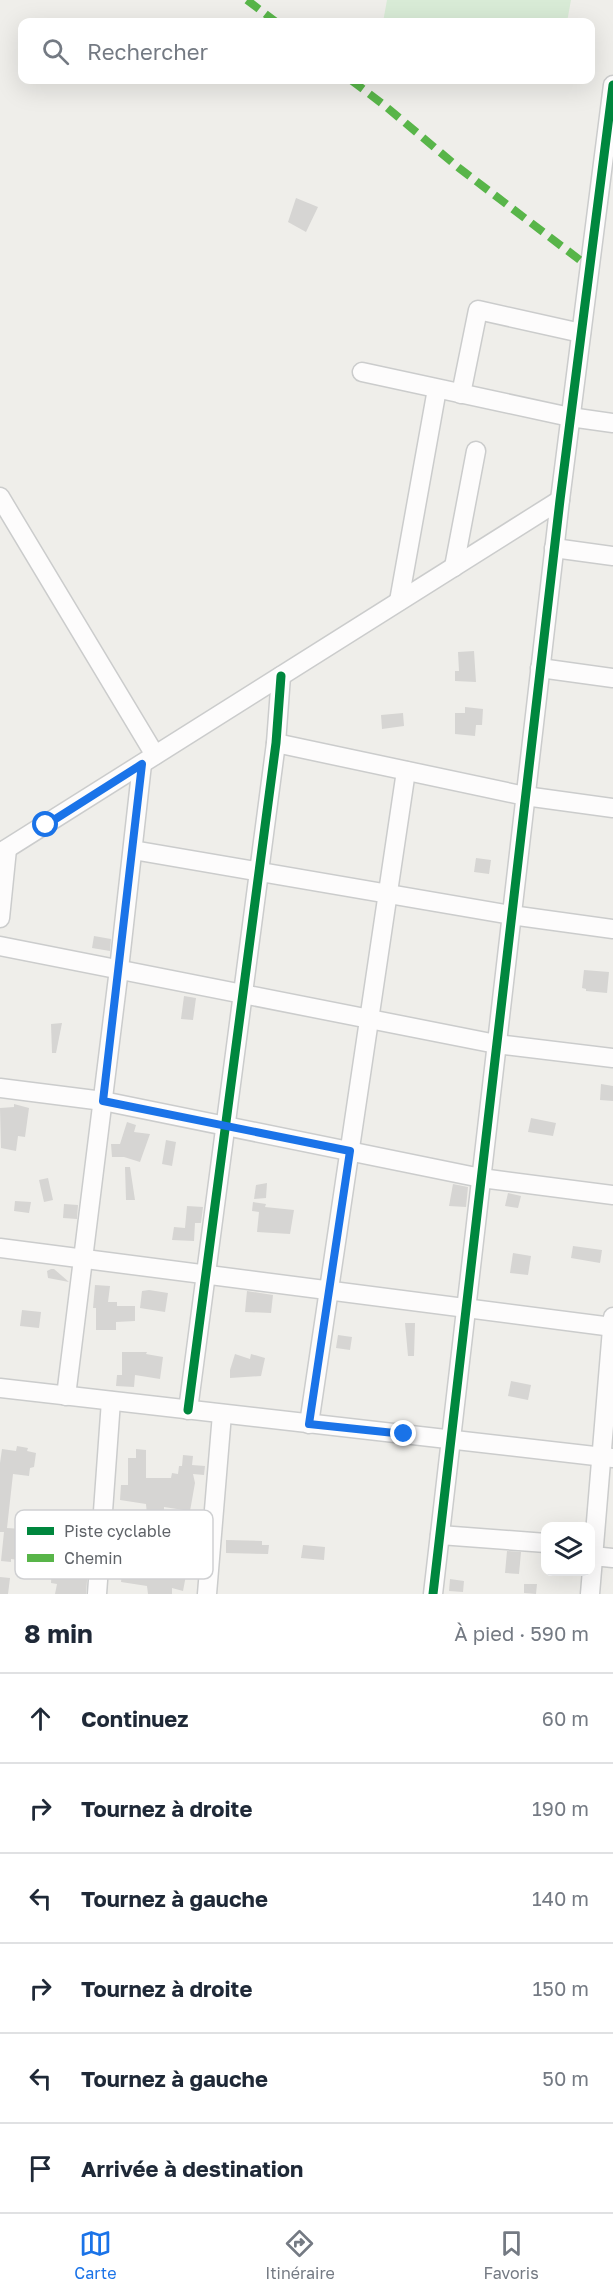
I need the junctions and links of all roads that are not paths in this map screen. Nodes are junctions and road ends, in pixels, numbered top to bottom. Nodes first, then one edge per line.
1 (613, 85) edge
2 (581, 333) junction
3 (362, 372) dead end
4 (437, 389) junction
5 (461, 394) junction
6 (570, 417) junction
7 (613, 423) edge
8 (476, 451) dead end
9 (0, 497) edge
10 (560, 500) junction
11 (554, 548) junction
12 (613, 556) edge
13 (454, 567) junction
14 (399, 601) junction
15 (540, 668) junction
16 (281, 676) junction
17 (613, 678) edge
18 (276, 743) junction
19 (149, 760) junction
20 (406, 771) junction
21 (525, 796) junction
22 (613, 808) edge
23 (133, 850) junction
24 (3, 851) edge
25 (259, 872) junction
26 (387, 894) junction
27 (511, 915) junction
28 (0, 918) edge
29 (613, 929) edge
30 (0, 946) edge
31 (120, 969) junction
32 (243, 994) junction
33 (369, 1019) junction
34 (496, 1044) junction
35 (613, 1059) edge
36 (0, 1088) edge
37 (103, 1101) junction
38 (226, 1126) junction
39 (350, 1151) junction
40 (481, 1178) junction
41 (613, 1195) edge
42 (0, 1248) edge
43 (84, 1259) junction
44 (206, 1275) junction
45 (329, 1290) junction
46 (466, 1308) junction
47 (612, 1324) edge
48 (0, 1388) edge
49 (66, 1396) junction
50 (111, 1401) junction
51 (188, 1410) junction
52 (222, 1414) junction
53 (309, 1424) junction
54 (451, 1440) junction
55 (607, 1457) edge
56 (103, 1510) edge
57 (213, 1522) edge
58 (595, 1531) edge
59 (440, 1535) junction
60 (541, 1543) edge
61 (595, 1551) edge
62 (613, 1558) edge
63 (591, 1576) edge
64 (98, 1579) edge
65 (208, 1579) edge
66 (97, 1594) edge
67 (207, 1594) edge
68 (433, 1594) edge
69 (590, 1594) edge

1 - 2 street
2 - 5 street
2 - 6 street
3 - 4 street
4 - 5 street
4 - 14 street
5 - 6 street
6 - 7 street
6 - 10 street
8 - 13 street
9 - 19 street
10 - 11 street
10 - 13 street
11 - 12 street
11 - 15 street
13 - 14 street
14 - 16 street
15 - 17 street
15 - 21 street
16 - 18 street
16 - 19 street
18 - 20 street
18 - 25 street
19 - 23 street
19 - 24 street
20 - 21 street
20 - 26 street
21 - 22 street
21 - 27 street
23 - 25 street
23 - 31 street
24 - 28 street
25 - 26 street
25 - 32 street
26 - 27 street
26 - 33 street
27 - 29 street
27 - 34 street
30 - 31 street
31 - 32 street
31 - 37 street
32 - 33 street
32 - 38 street
33 - 34 street
33 - 39 street
34 - 35 street
34 - 40 street
36 - 37 street
37 - 38 street
37 - 43 street
38 - 39 street
38 - 44 street
39 - 40 street
39 - 45 street
40 - 41 street
40 - 46 street
42 - 43 street
43 - 44 street
43 - 49 street
44 - 45 street
44 - 51 street
45 - 46 street
45 - 53 street
46 - 47 street
46 - 54 street
47 - 55 street
48 - 49 street
49 - 50 street
50 - 51 street
50 - 56 street
51 - 52 street
52 - 53 street
52 - 57 street
53 - 54 street
54 - 55 street
54 - 59 street
55 - 58 street
59 - 60 street
59 - 68 street
61 - 62 street
63 - 69 street
64 - 66 street
65 - 67 street

